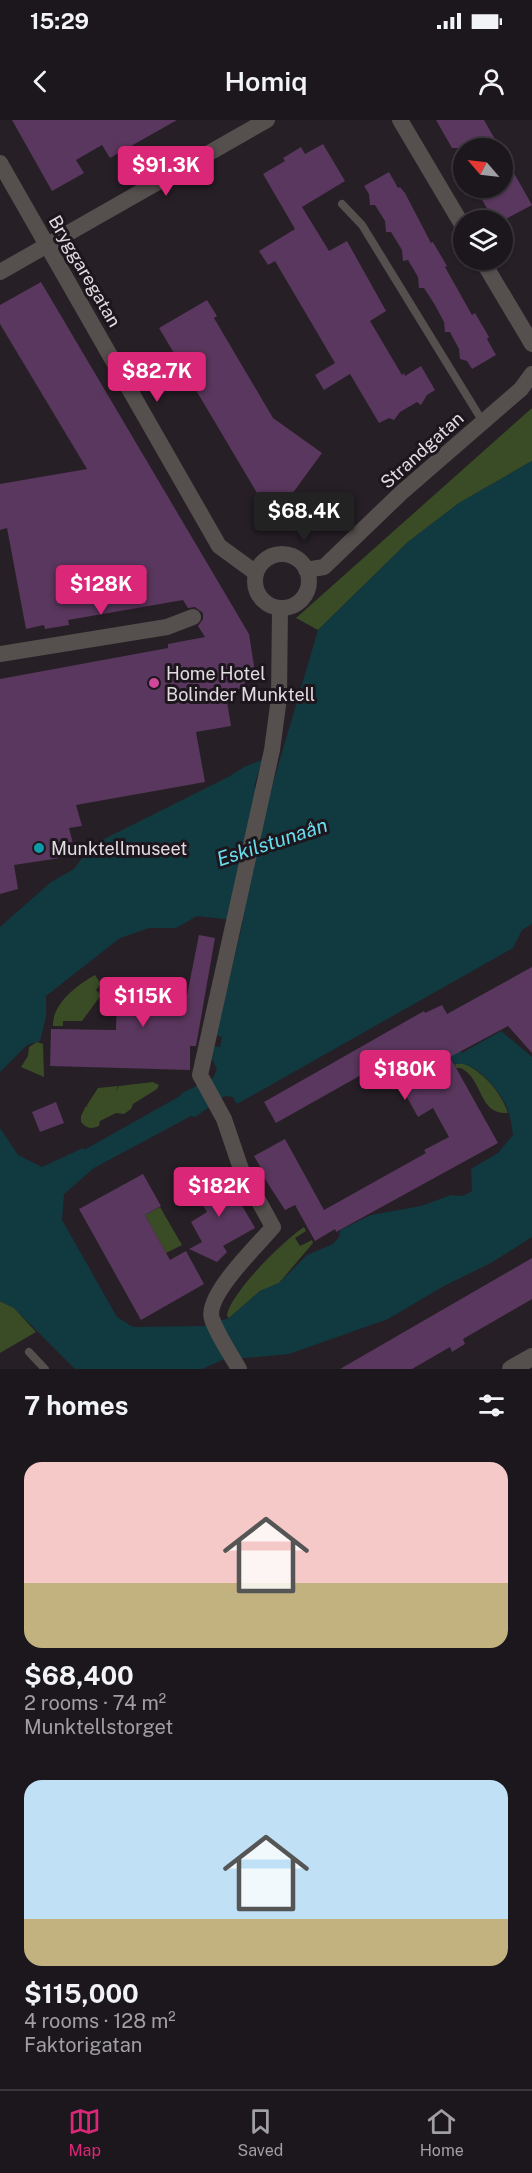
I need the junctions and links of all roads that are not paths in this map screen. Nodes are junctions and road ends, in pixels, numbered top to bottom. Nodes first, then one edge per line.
1 (267, 120) edge
2 (400, 120) edge
3 (0, 163) edge
4 (342, 204) dead end
5 (453, 210) edge
6 (48, 244) junction
7 (488, 270) edge
8 (0, 272) edge
9 (532, 344) edge
10 (532, 374) edge
11 (483, 422) junction
12 (306, 570) junction
13 (256, 573) junction
14 (280, 608) junction
15 (193, 617) dead end
16 (0, 654) edge
17 (29, 1352) dead end
18 (532, 1356) edge
19 (237, 1367) edge
20 (45, 1369) edge
21 (511, 1369) edge

1 - 6 street
2 - 5 street
3 - 6 street, Bryggaregatan
4 - 11 lane
6 - 8 street
6 - 13 street, Bryggaregatan
7 - 9 street
10 - 11 street, Strandgatan
11 - 12 street, Strandgatan
12 - 13 street
12 - 14 street
13 - 14 street
14 - 19 street
15 - 16 street
17 - 20 lane
18 - 21 street

